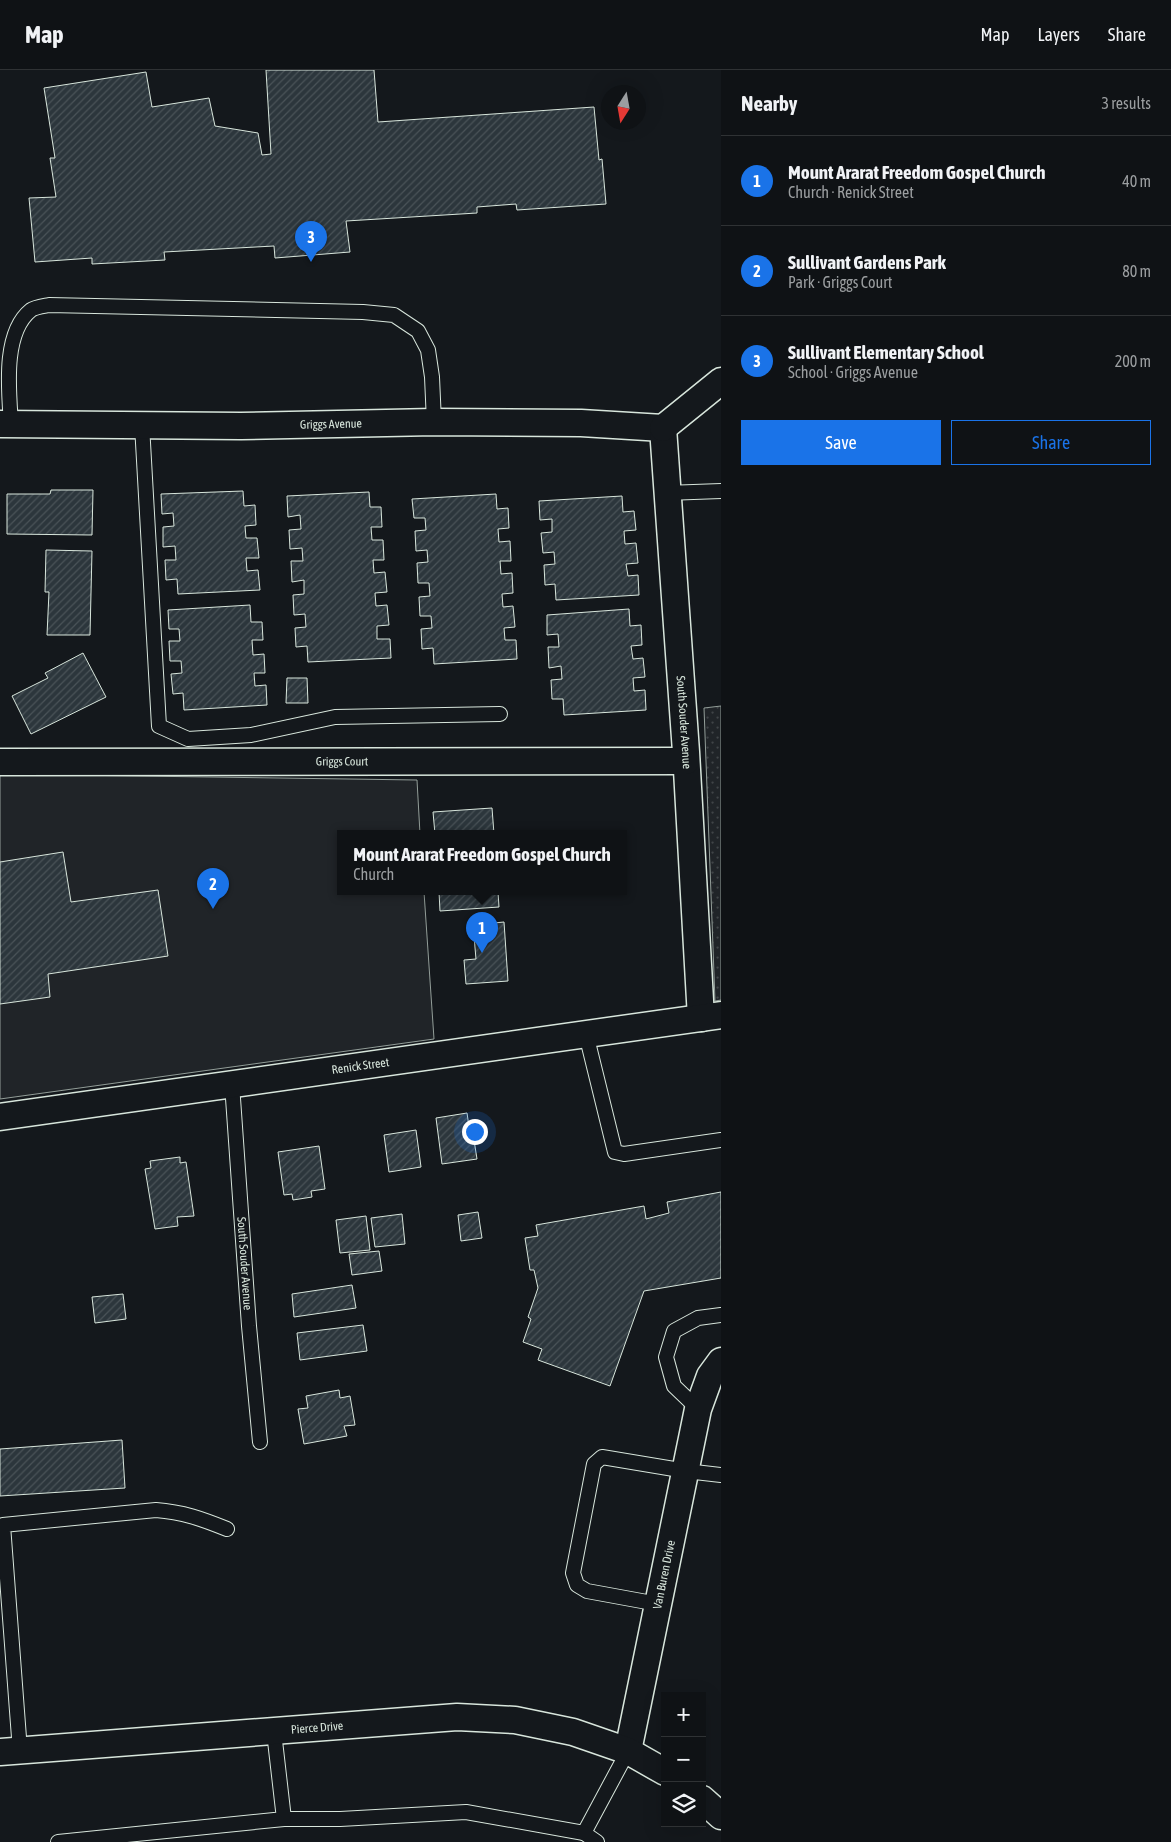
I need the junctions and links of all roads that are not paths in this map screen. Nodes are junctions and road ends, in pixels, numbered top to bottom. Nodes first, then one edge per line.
1 (721, 381) edge
2 (434, 422) junction
3 (5, 424) edge
4 (142, 425) junction
5 (662, 428) junction
6 (721, 491) edge
7 (666, 493) junction
8 (500, 714) dead end
9 (0, 762) edge
10 (686, 762) junction
11 (711, 1016) edge
12 (586, 1034) junction
13 (232, 1084) junction
14 (0, 1116) edge
15 (721, 1140) edge
16 (721, 1316) edge
17 (721, 1361) edge
18 (698, 1409) junction
19 (260, 1442) dead end
20 (686, 1471) junction
21 (721, 1475) edge
22 (227, 1528) dead end
23 (658, 1604) junction
24 (6, 1647) edge
25 (274, 1732) junction
26 (10, 1751) edge
27 (628, 1751) junction
28 (661, 1770) edge
29 (706, 1803) edge
30 (721, 1816) edge
31 (284, 1819) junction
32 (584, 1833) junction
33 (58, 1842) edge
34 (597, 1842) edge

1 - 5 street
2 - 3 lane
2 - 4 street, Griggs Avenue
2 - 5 street, Griggs Avenue
3 - 4 street, Griggs Avenue
4 - 8 lane
5 - 7 street, South Souder Avenue
6 - 7 lane
7 - 10 street, South Souder Avenue
9 - 10 street, Griggs Court
10 - 11 street, South Souder Avenue
11 - 12 street, Renick Street
12 - 13 street, Renick Street
12 - 15 lane
13 - 14 street, Renick Street
13 - 19 lane, South Souder Avenue
16 - 18 lane
17 - 18 street, Van Buren Drive
18 - 20 street, Van Buren Drive
20 - 21 lane
20 - 23 street, Van Buren Drive
20 - 23 lane
22 - 24 lane
23 - 27 street, Van Buren Drive
24 - 26 lane
25 - 26 street, Pierce Drive
25 - 27 street, Pierce Drive
25 - 31 lane
27 - 28 street
27 - 32 lane
29 - 30 street
31 - 32 lane
31 - 33 lane
32 - 34 lane

